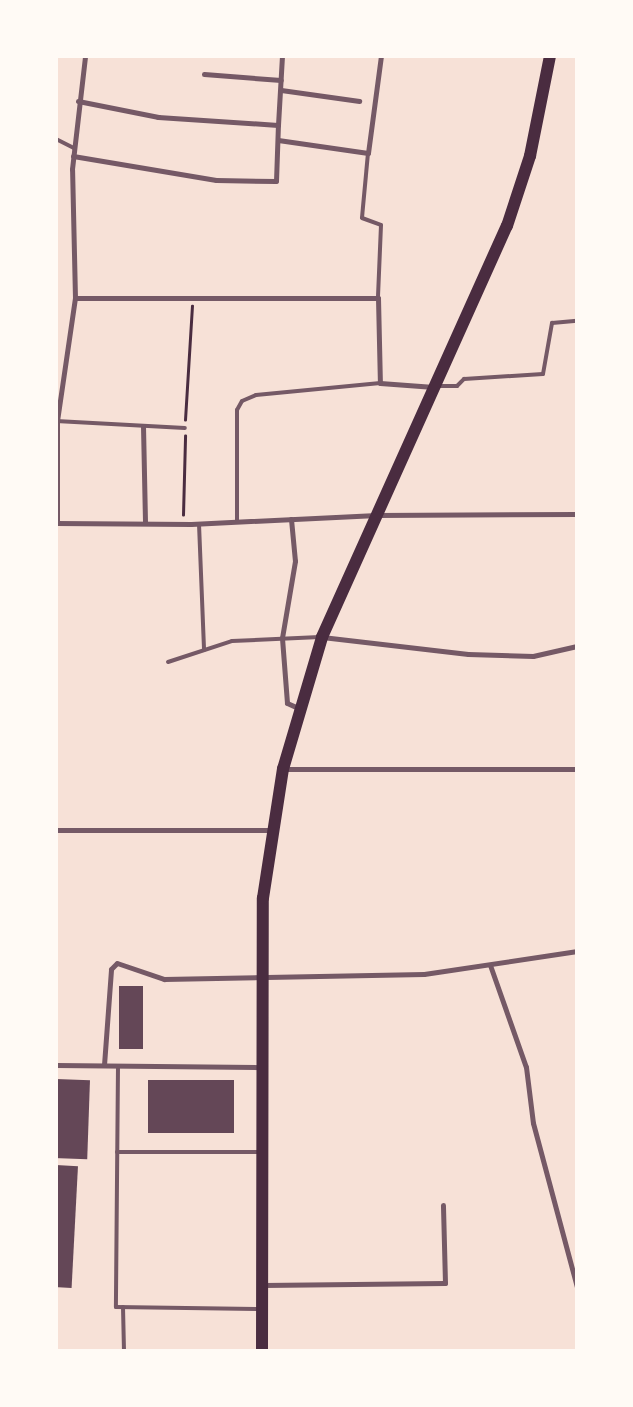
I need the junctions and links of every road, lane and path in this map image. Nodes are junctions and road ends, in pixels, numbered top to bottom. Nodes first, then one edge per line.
1 (85, 56) edge
2 (282, 56) edge
3 (381, 56) edge
4 (550, 56) edge
5 (204, 74) dead end
6 (281, 80) junction
7 (281, 90) junction
8 (78, 101) junction
9 (359, 101) dead end
10 (278, 125) junction
11 (56, 139) edge
12 (278, 140) junction
13 (74, 148) junction
14 (368, 153) junction
15 (73, 156) junction
16 (193, 297) junction
17 (74, 298) junction
18 (378, 298) junction
19 (577, 321) edge
20 (380, 383) junction
21 (434, 387) junction
22 (56, 421) edge
23 (143, 426) junction
24 (185, 428) junction
25 (577, 514) edge
26 (377, 515) junction
27 (291, 519) junction
28 (57, 522) edge
29 (236, 522) junction
30 (145, 524) junction
31 (183, 524) junction
32 (199, 524) junction
33 (322, 637) junction
34 (282, 638) junction
35 (577, 646) edge
36 (204, 650) junction
37 (168, 662) dead end
38 (298, 708) junction
39 (283, 769) junction
40 (577, 769) edge
41 (56, 830) edge
42 (274, 830) junction
43 (577, 951) edge
44 (490, 965) junction
45 (261, 974) junction
46 (56, 1065) edge
47 (104, 1065) junction
48 (118, 1066) junction
49 (262, 1067) junction
50 (117, 1152) junction
51 (262, 1152) junction
52 (443, 1205) dead end
53 (262, 1285) junction
54 (577, 1287) edge
55 (123, 1307) junction
56 (262, 1309) junction
57 (124, 1351) edge
58 (262, 1351) edge

1 - 8 street
2 - 6 street
3 - 14 street
4 - 21 main road
5 - 6 street
6 - 7 street
7 - 9 street
7 - 10 street
8 - 10 street
8 - 13 street
10 - 12 street
11 - 13 lane
12 - 14 street
12 - 15 street
13 - 15 street
14 - 18 lane
15 - 17 street
16 - 17 street
16 - 18 street
16 - 24 path
17 - 22 street
18 - 20 street
19 - 21 lane
20 - 21 street
20 - 29 lane
21 - 26 main road
22 - 23 lane
22 - 28 street
23 - 24 lane
23 - 30 street
24 - 31 path
25 - 26 street
26 - 27 street
26 - 33 main road
27 - 29 street
27 - 34 street
28 - 30 street
29 - 32 street
30 - 31 street
31 - 32 street
32 - 36 lane
33 - 34 lane
33 - 35 street
33 - 38 main road
34 - 36 lane
34 - 38 street
36 - 37 lane
38 - 39 main road
39 - 40 street
39 - 42 main road
41 - 42 street
42 - 45 main road
43 - 44 street
44 - 45 street
44 - 54 street
45 - 47 street
45 - 49 main road
46 - 47 street
47 - 48 street
48 - 49 street
48 - 50 lane
49 - 51 main road
50 - 51 lane
50 - 55 lane
51 - 53 main road
52 - 53 street
53 - 56 main road
55 - 56 lane
55 - 57 lane
56 - 58 main road

